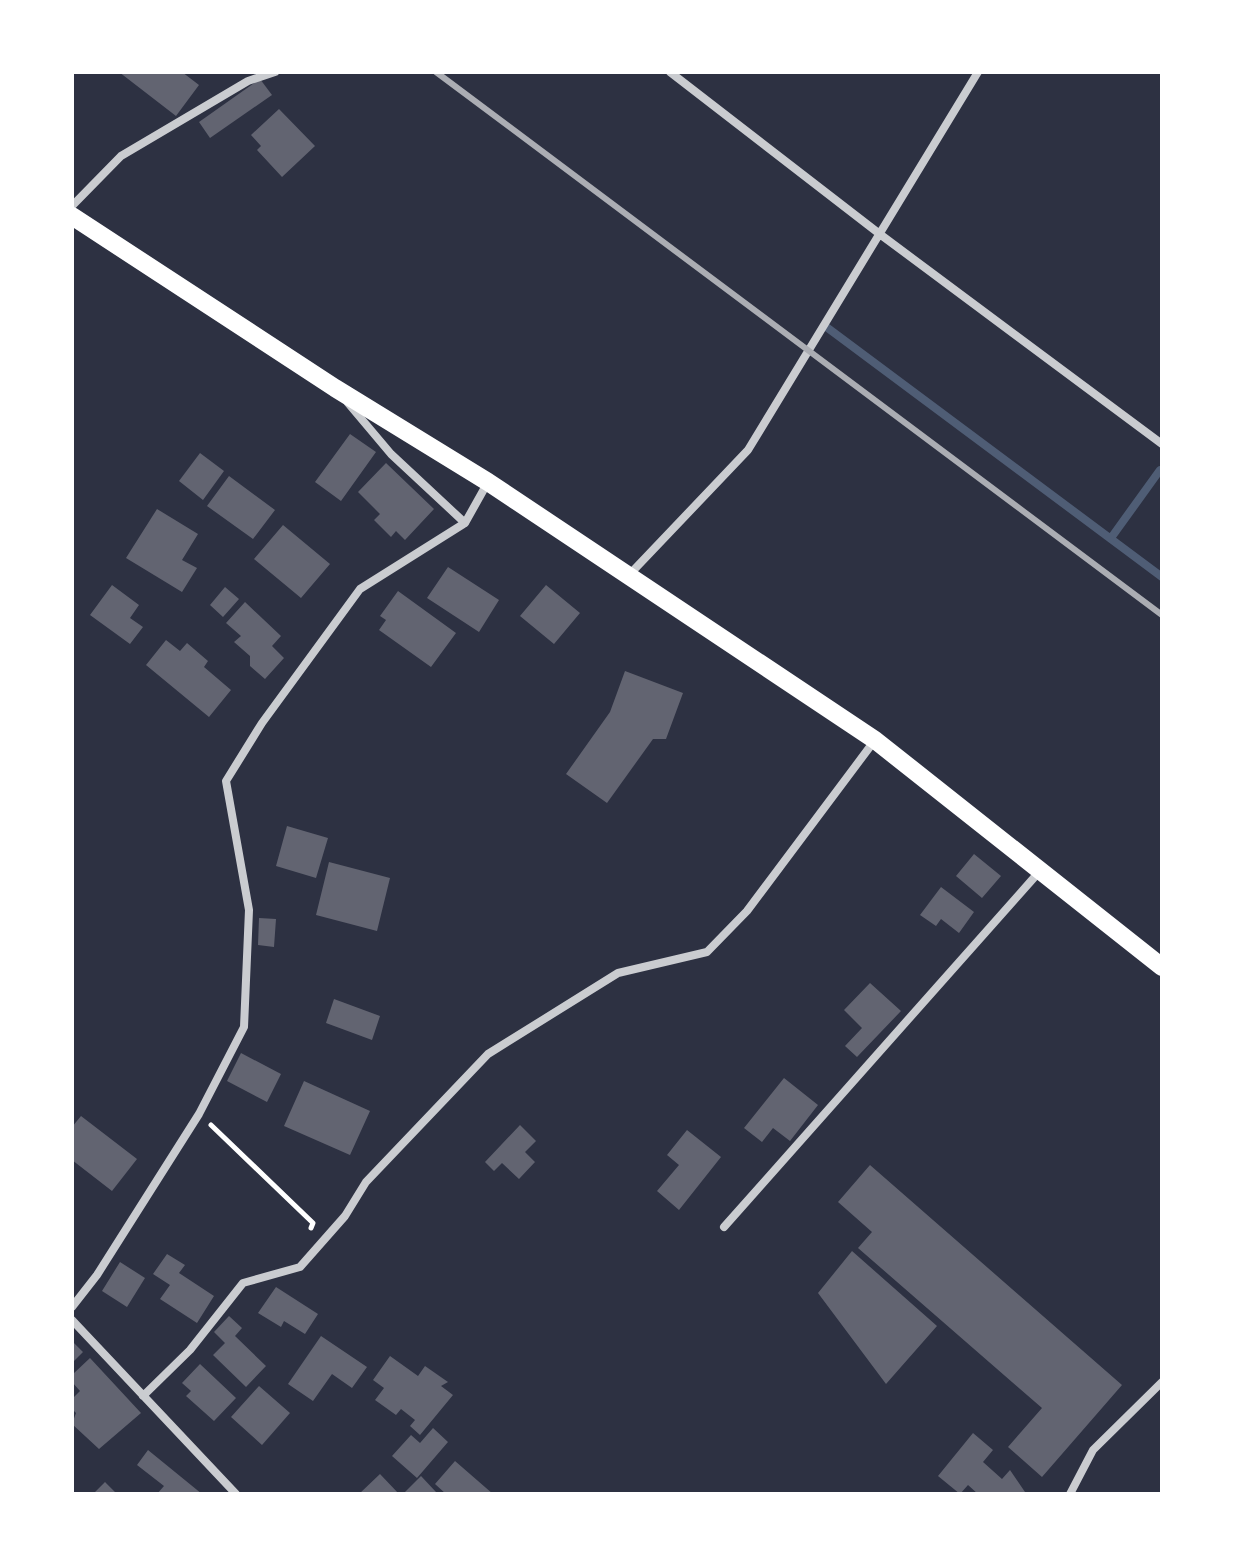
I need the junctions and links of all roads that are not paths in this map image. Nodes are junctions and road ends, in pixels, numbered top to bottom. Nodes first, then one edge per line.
1 (275, 72) edge
2 (670, 72) edge
3 (978, 72) edge
4 (72, 206) edge
5 (72, 216) edge
6 (881, 235) junction
7 (335, 388) junction
8 (1162, 444) edge
9 (488, 482) junction
10 (465, 523) junction
11 (628, 576) junction
12 (875, 740) junction
13 (1039, 872) junction
14 (1162, 967) edge
15 (724, 1227) dead end
16 (72, 1307) edge
17 (72, 1320) edge
18 (1162, 1382) edge
19 (143, 1396) junction
20 (236, 1494) edge
21 (1070, 1494) edge

1 - 4 street
2 - 6 street
3 - 6 street
5 - 7 main road
6 - 8 street
6 - 11 street
7 - 9 main road
7 - 10 street
9 - 10 street
9 - 11 main road
10 - 16 street
11 - 12 main road
12 - 13 main road
12 - 19 street
13 - 14 main road
13 - 15 street
17 - 19 street
18 - 21 street
19 - 20 street

